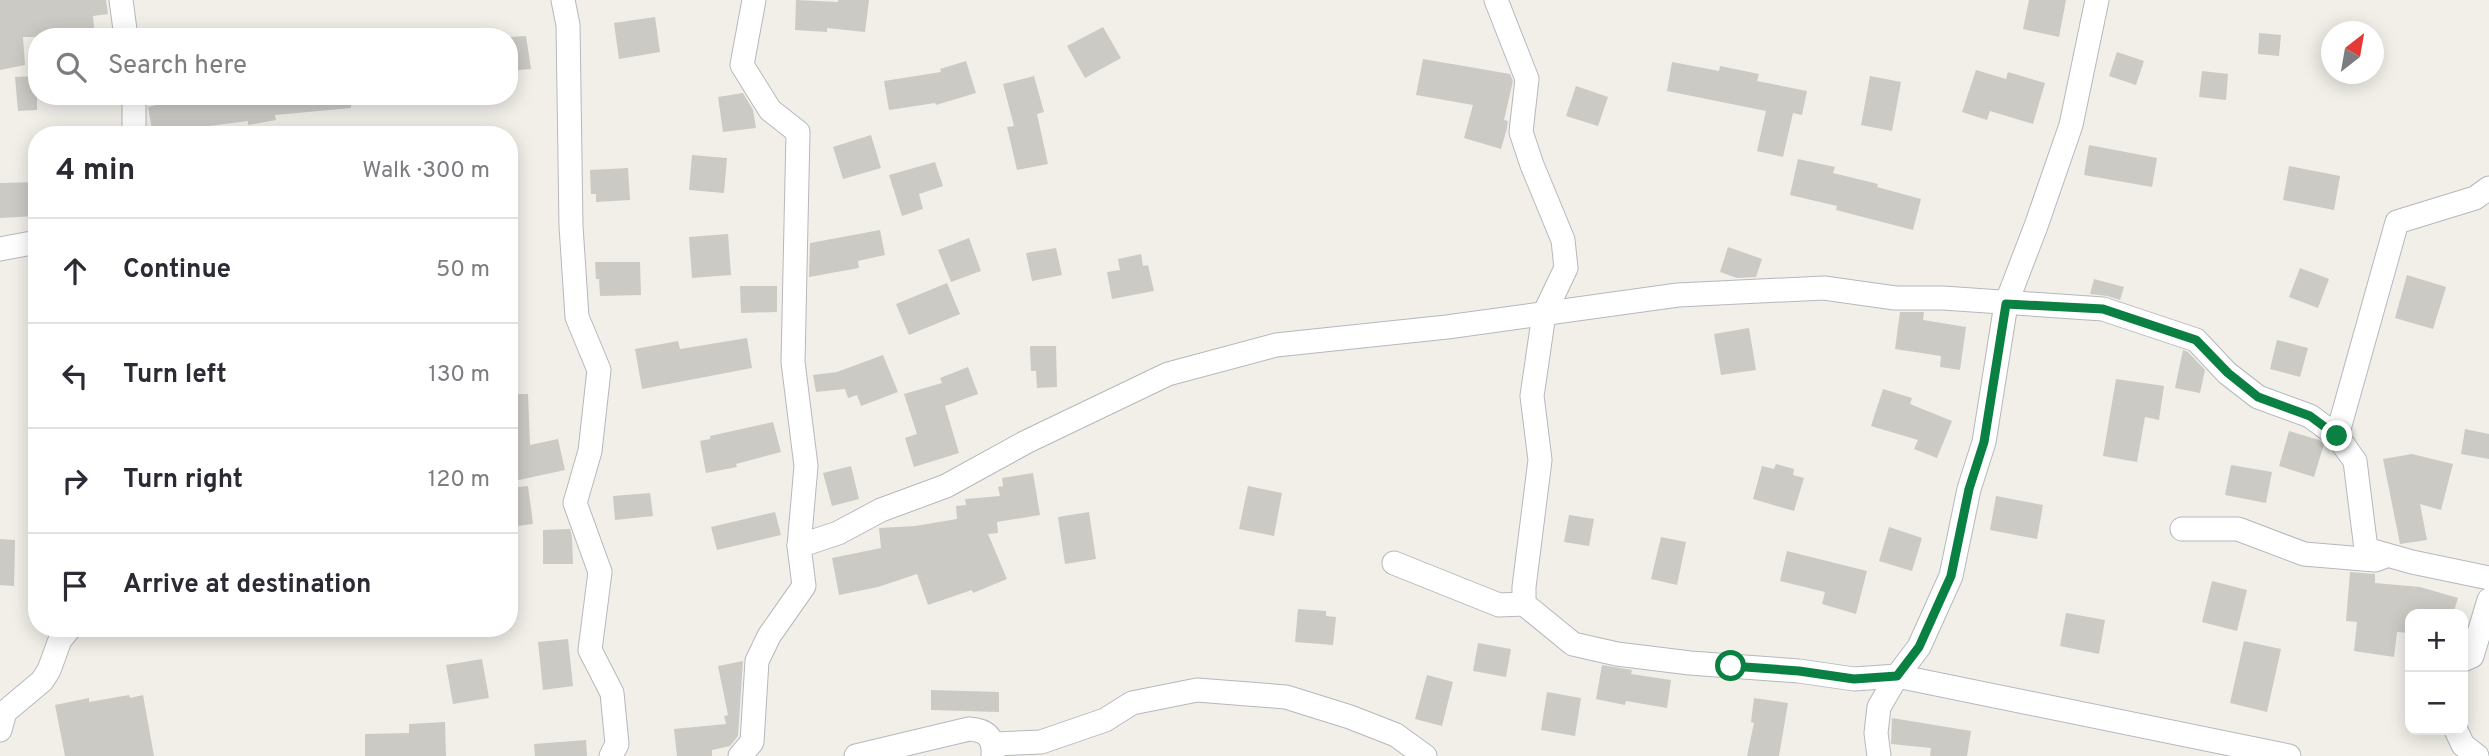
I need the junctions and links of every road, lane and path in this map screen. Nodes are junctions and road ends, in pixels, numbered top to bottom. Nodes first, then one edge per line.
1 (121, 0) edge
2 (563, 0) edge
3 (754, 0) edge
4 (1496, 0) edge
5 (2097, 0) edge
6 (125, 28) edge
7 (134, 105) edge
8 (134, 126) edge
9 (2489, 188) edge
10 (28, 244) edge
11 (0, 249) edge
12 (2006, 304) junction
13 (1544, 314) junction
14 (2337, 436) junction
15 (2182, 529) dead end
16 (799, 546) junction
17 (1394, 563) dead end
18 (2489, 600) edge
19 (1524, 604) junction
20 (63, 637) edge
21 (2468, 658) edge
22 (1897, 676) junction
23 (0, 730) edge
24 (2458, 735) edge
25 (994, 750) edge
26 (611, 756) edge
27 (740, 756) edge
28 (856, 756) edge
29 (1425, 756) edge
30 (1880, 756) edge
31 (2289, 756) edge
32 (2477, 756) edge

1 - 6 street
2 - 26 street
3 - 16 street
4 - 13 street
5 - 12 street
7 - 8 street
9 - 14 street
10 - 11 street
12 - 13 street
12 - 14 street
12 - 22 street
13 - 16 street
13 - 19 street
14 - 15 street
16 - 27 street
17 - 19 street
18 - 21 street
19 - 22 street
20 - 23 street
22 - 30 street
22 - 31 street
24 - 32 street
25 - 28 street
25 - 29 street

